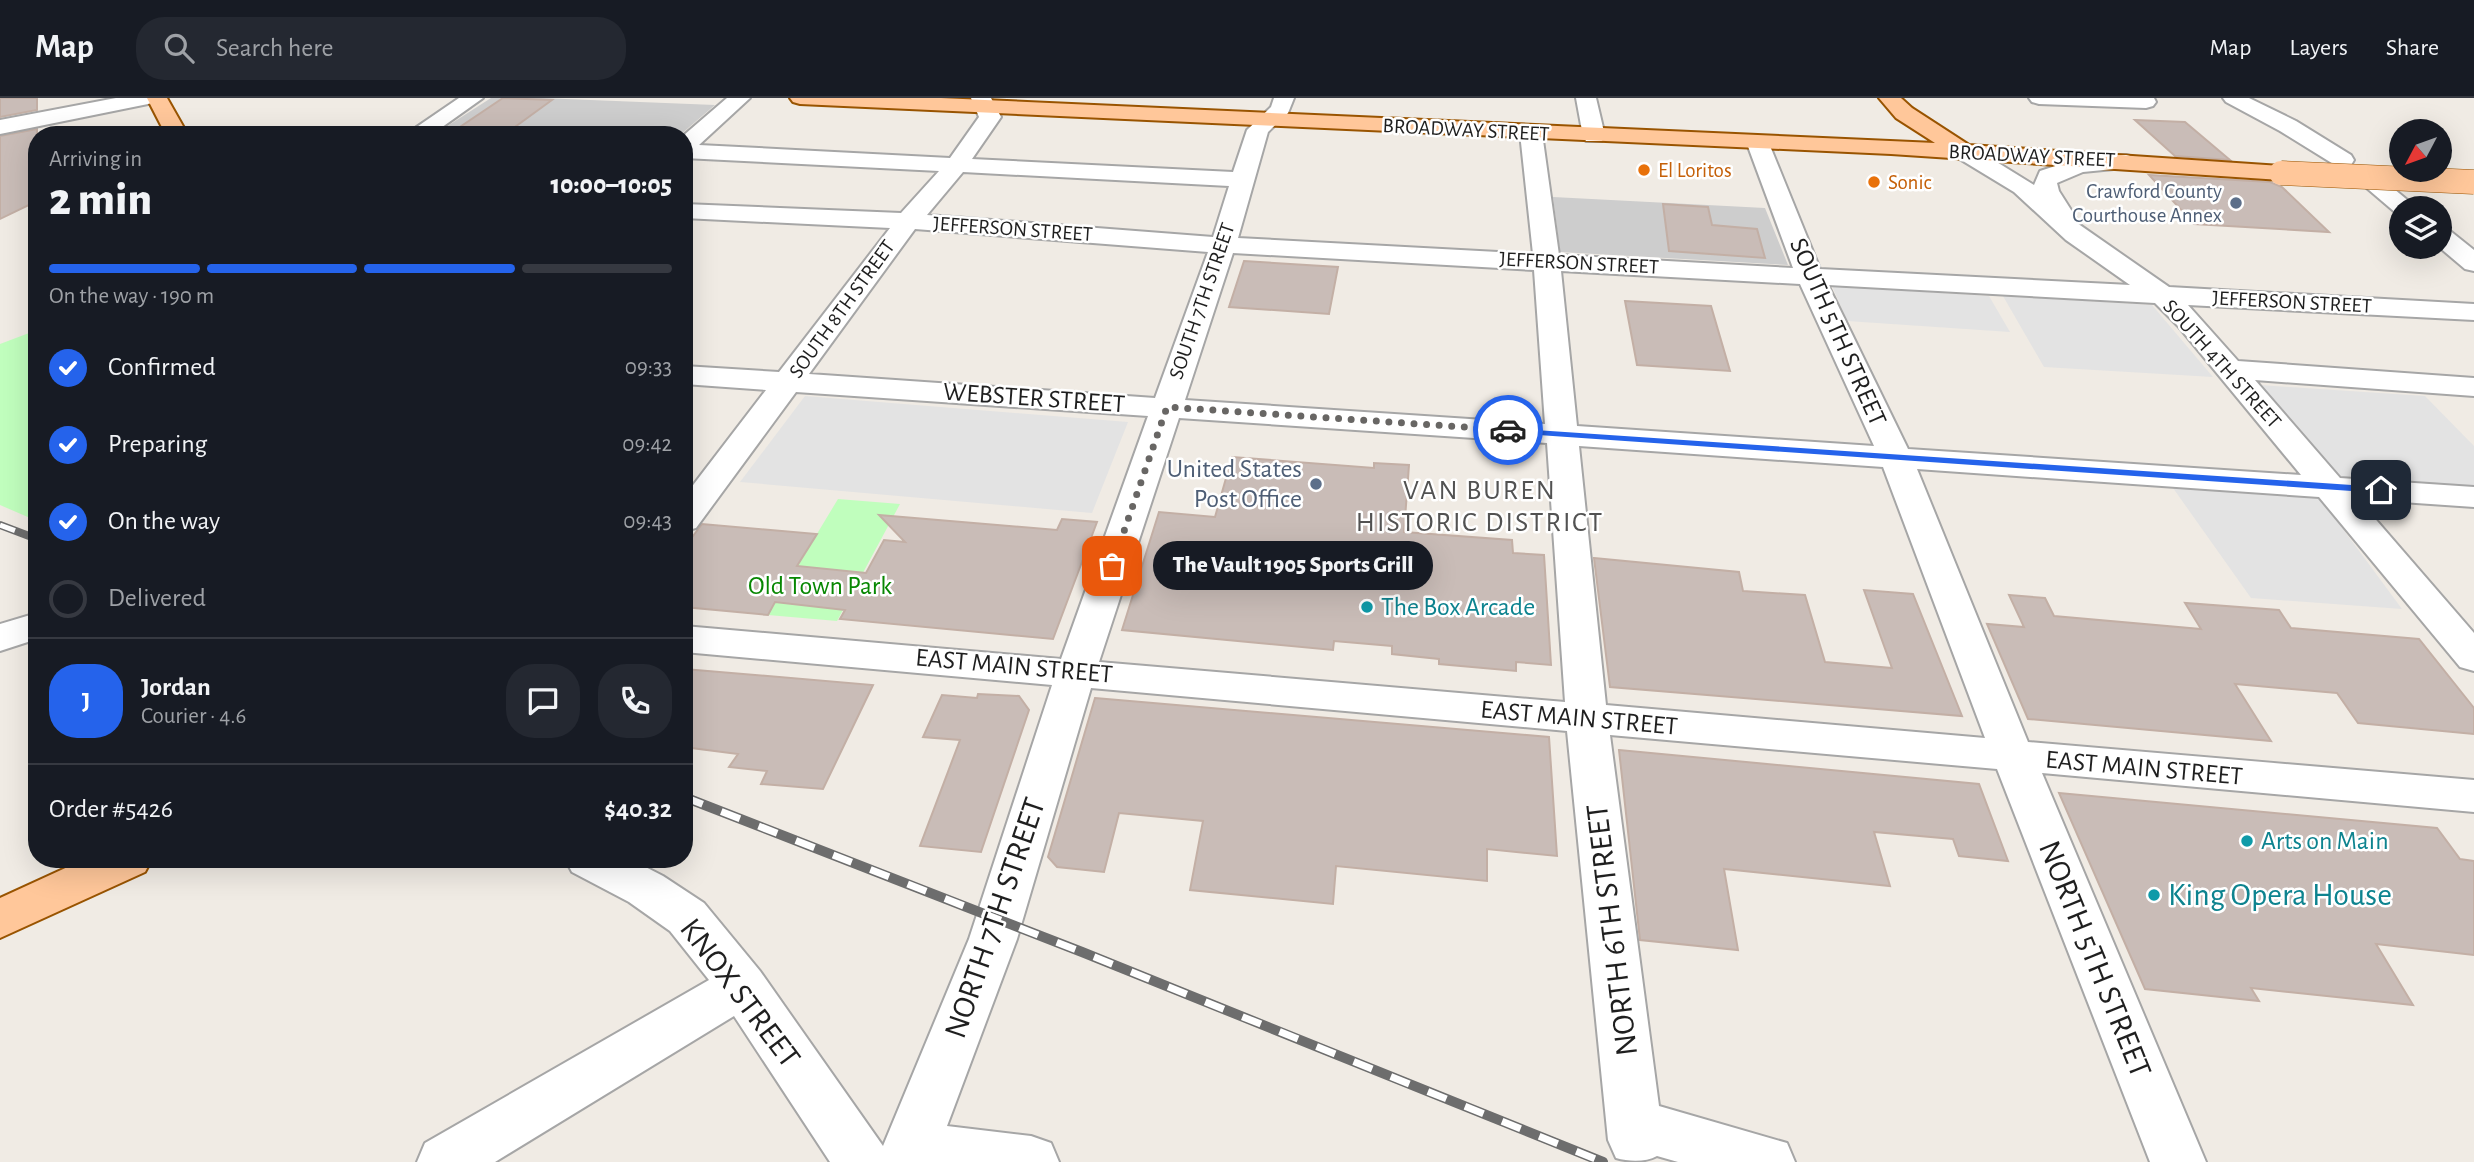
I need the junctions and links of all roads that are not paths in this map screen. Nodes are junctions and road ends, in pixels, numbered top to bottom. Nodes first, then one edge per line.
1 (148, 98) edge
2 (158, 98) edge
3 (472, 98) edge
4 (740, 98) edge
5 (800, 98) edge
6 (1586, 98) edge
7 (1889, 98) edge
8 (2039, 98) edge
9 (2233, 98) edge
10 (983, 102) edge
11 (2146, 103) dead end
12 (1277, 109) edge
13 (172, 126) edge
14 (430, 126) edge
15 (0, 127) edge
16 (1531, 132) junction
17 (1594, 136) junction
18 (693, 141) edge
19 (1757, 141) junction
20 (693, 150) edge
21 (1966, 153) junction
22 (2343, 160) dead end
23 (2129, 162) junction
24 (956, 166) junction
25 (2276, 167) junction
26 (2389, 168) edge
27 (2452, 170) edge
28 (2474, 171) edge
29 (1242, 180) junction
30 (2474, 181) edge
31 (2374, 184) dead end
32 (2390, 196) edge
33 (693, 211) edge
34 (908, 221) junction
35 (2075, 235) junction
36 (1223, 245) junction
37 (2452, 246) edge
38 (1547, 261) junction
39 (2474, 263) edge
40 (1810, 276) junction
41 (2163, 296) junction
42 (2474, 312) edge
43 (2229, 369) junction
44 (693, 376) edge
45 (789, 382) junction
46 (2474, 387) edge
47 (1167, 407) junction
48 (1562, 434) junction
49 (1895, 456) junction
50 (2328, 485) junction
51 (2474, 497) edge
52 (693, 509) edge
53 (28, 628) edge
54 (0, 638) edge
55 (693, 640) edge
56 (2474, 658) edge
57 (1076, 671) junction
58 (1587, 720) junction
59 (2013, 756) junction
60 (2474, 796) edge
61 (110, 868) edge
62 (605, 868) edge
63 (0, 919) edge
64 (742, 986) junction
65 (475, 1154) edge
66 (892, 1157) edge
67 (1031, 1162) edge
68 (1767, 1162) edge
69 (2178, 1162) edge

1 - 15 street
2 - 13 main road
3 - 14 street
4 - 18 street
5 - 10 main road, BROADWAY STREET
6 - 17 street
7 - 21 main road, SOUTH 4TH STREET
8 - 11 street
9 - 22 street
10 - 12 main road, BROADWAY STREET
10 - 24 street, SOUTH 8TH STREET
12 - 16 main road, BROADWAY STREET
12 - 29 street, SOUTH 7TH STREET
16 - 17 main road, BROADWAY STREET
16 - 38 street, NORTH 6TH STREET
17 - 19 main road, BROADWAY STREET
19 - 21 main road, BROADWAY STREET
19 - 40 street, SOUTH 5TH STREET
20 - 24 street
21 - 23 main road, BROADWAY STREET
21 - 35 street, SOUTH 4TH STREET
23 - 25 main road, BROADWAY STREET
23 - 35 street
24 - 29 street
24 - 34 street, SOUTH 8TH STREET
25 - 26 main road
25 - 30 main road, bridge
27 - 28 main road
29 - 36 street, SOUTH 7TH STREET
31 - 32 street
33 - 34 street, JEFFERSON STREET
34 - 36 street, JEFFERSON STREET
34 - 45 street, SOUTH 8TH STREET
35 - 41 street, SOUTH 4TH STREET
36 - 38 street, JEFFERSON STREET
36 - 47 street, SOUTH 7TH STREET
37 - 39 street
38 - 40 street, JEFFERSON STREET
38 - 48 street, NORTH 6TH STREET
40 - 41 street, JEFFERSON STREET
40 - 49 street, SOUTH 5TH STREET
41 - 42 street, JEFFERSON STREET
41 - 43 street, SOUTH 4TH STREET
43 - 46 street
43 - 50 street, SOUTH 4TH STREET
44 - 45 street, WEBSTER STREET
45 - 47 street, WEBSTER STREET
45 - 52 street, SOUTH 8TH STREET
47 - 48 street, WEBSTER STREET
47 - 57 street, SOUTH 7TH STREET
48 - 49 street, WEBSTER STREET
48 - 58 street, NORTH 6TH STREET
49 - 50 street, WEBSTER STREET
49 - 59 street, SOUTH 5TH STREET
50 - 51 street, WEBSTER STREET
50 - 56 street, SOUTH 4TH STREET
53 - 54 street
55 - 57 street, EAST MAIN STREET
57 - 58 street, EAST MAIN STREET
57 - 66 street, NORTH 7TH STREET
58 - 59 street, EAST MAIN STREET
58 - 68 street, NORTH 6TH STREET
59 - 60 street, EAST MAIN STREET
59 - 69 street, NORTH 5TH STREET
61 - 63 main road
62 - 64 street, KNOX STREET
64 - 65 street
64 - 66 street, KNOX STREET
66 - 67 street

